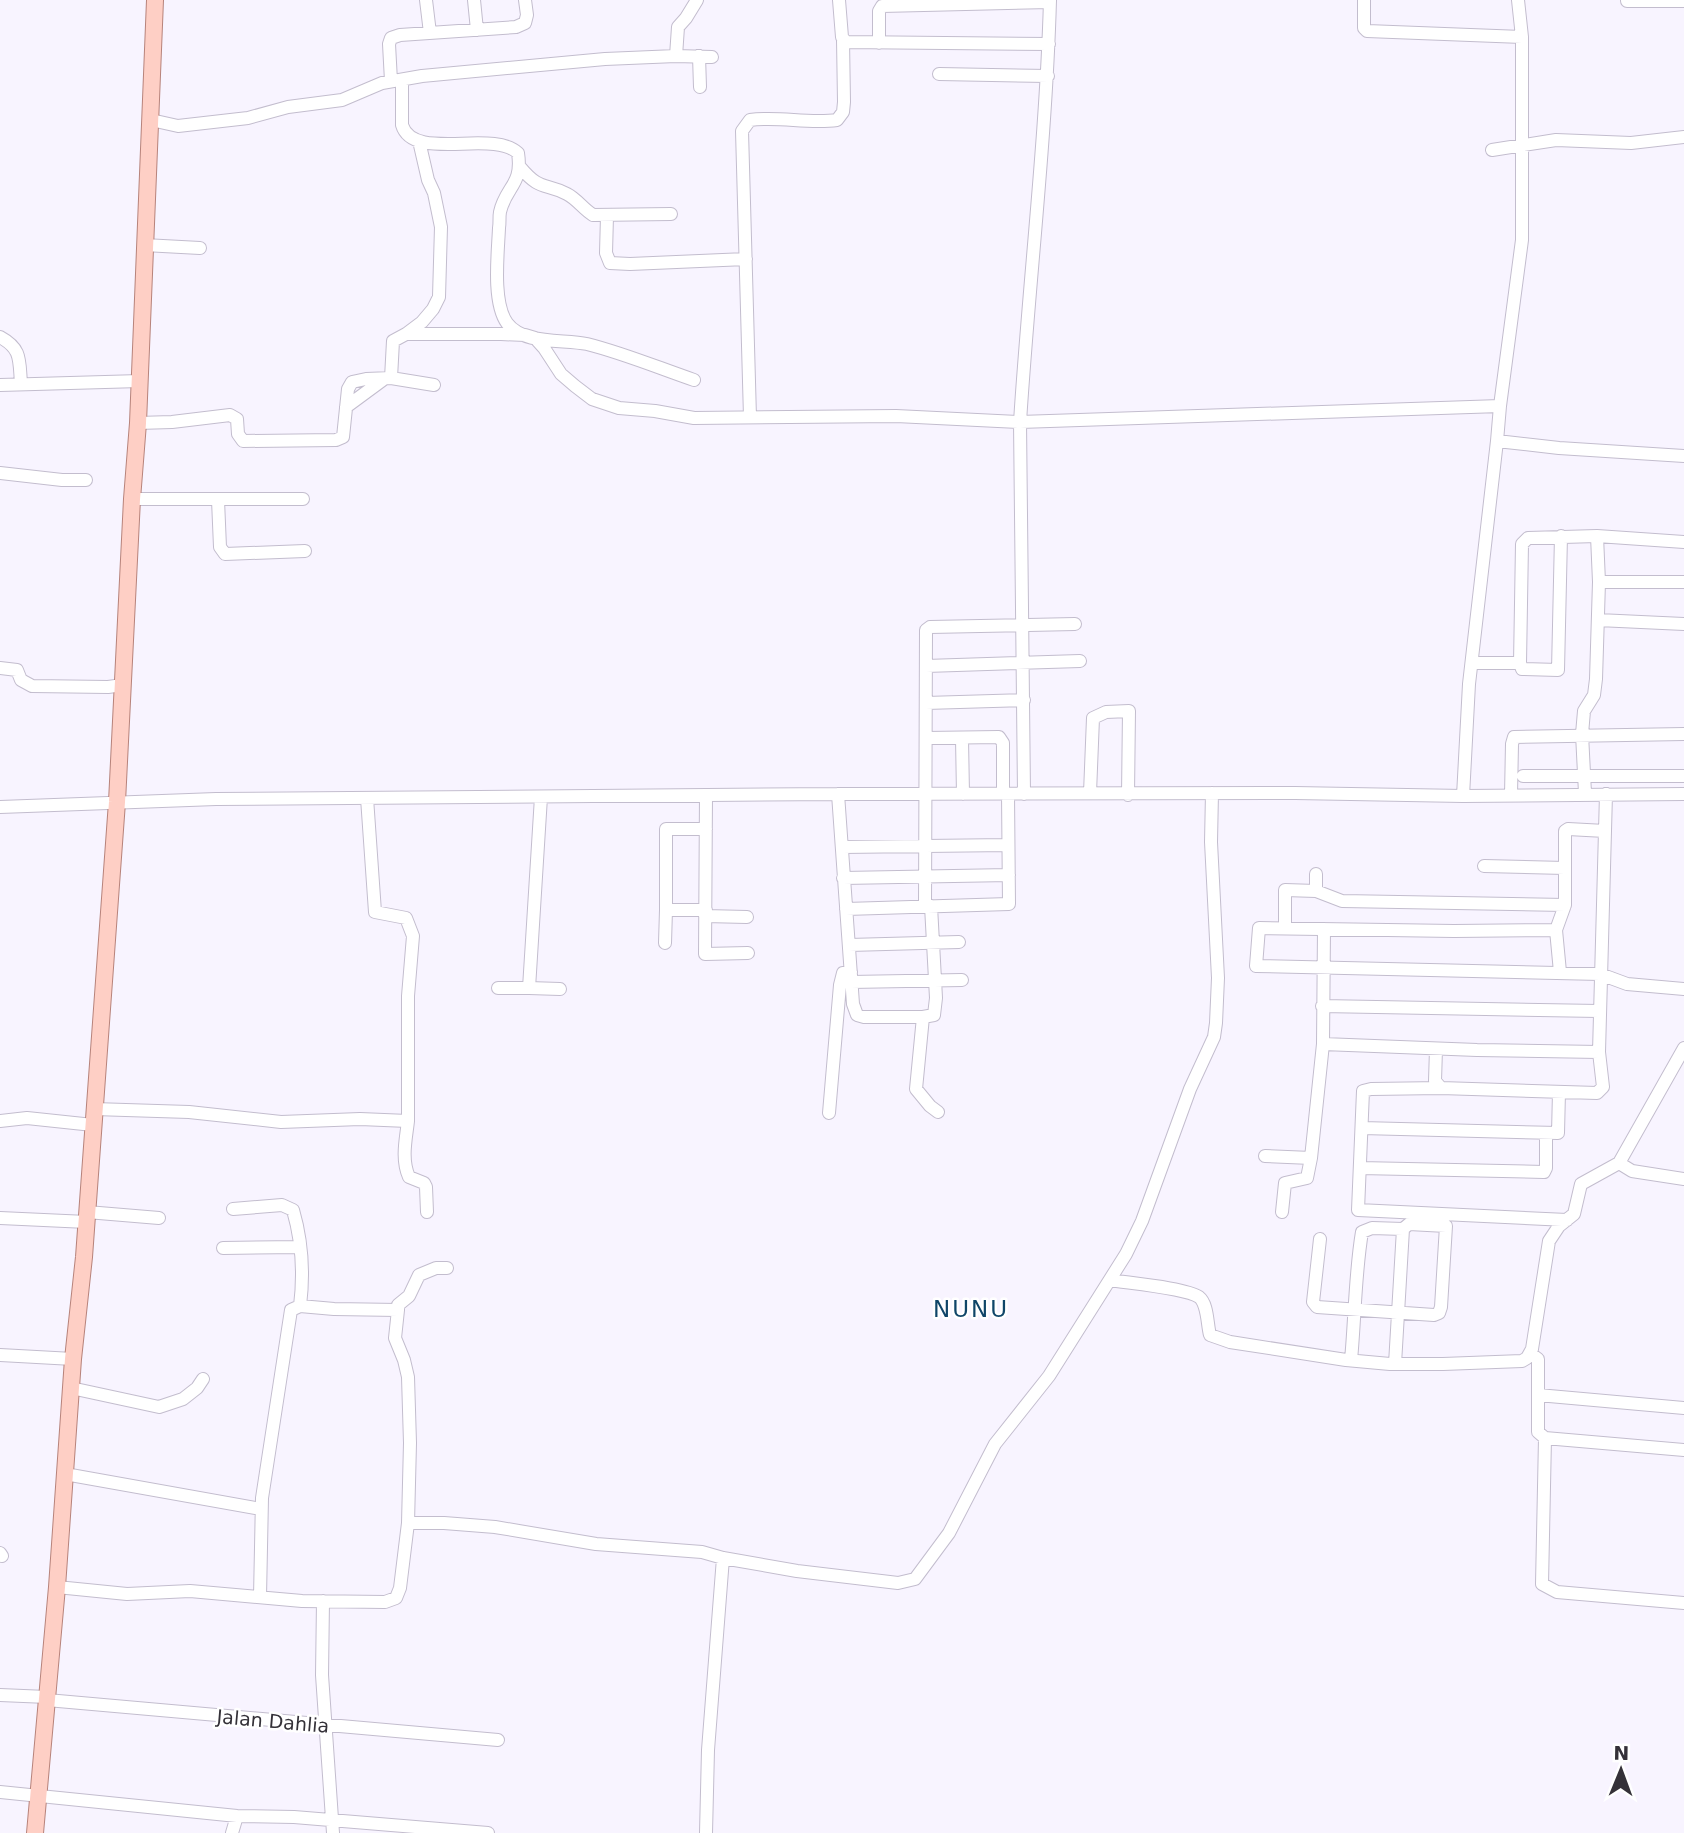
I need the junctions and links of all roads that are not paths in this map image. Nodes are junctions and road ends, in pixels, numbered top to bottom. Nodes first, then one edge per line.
1 (155, 0) edge
2 (426, 0) edge
3 (474, 0) edge
4 (525, 0) edge
5 (696, 0) edge
6 (839, 0) edge
7 (1364, 0) edge
8 (1518, 0) edge
9 (1050, 1) edge
10 (1626, 1) edge
11 (1684, 1) edge
12 (477, 30) junction
13 (430, 33) junction
14 (1522, 37) junction
15 (843, 40) junction
16 (879, 43) junction
17 (1049, 44) junction
18 (676, 56) junction
19 (939, 74) dead end
20 (1048, 76) junction
21 (397, 81) junction
22 (700, 87) dead end
23 (150, 120) junction
24 (1684, 137) edge
25 (419, 141) junction
26 (1523, 146) junction
27 (1492, 150) dead end
28 (520, 167) junction
29 (671, 214) dead end
30 (607, 216) junction
31 (144, 245) junction
32 (200, 248) dead end
33 (746, 259) junction
34 (405, 334) junction
35 (0, 337) edge
36 (535, 338) junction
37 (387, 378) junction
38 (694, 380) dead end
39 (140, 381) junction
40 (21, 383) junction
41 (0, 385) edge
42 (434, 385) dead end
43 (1500, 406) junction
44 (750, 417) junction
45 (1020, 422) junction
46 (138, 423) junction
47 (1497, 441) junction
48 (1684, 456) edge
49 (0, 473) edge
50 (86, 480) dead end
51 (132, 499) junction
52 (303, 499) dead end
53 (218, 500) junction
54 (1597, 536) junction
55 (1561, 537) junction
56 (1684, 542) edge
57 (305, 551) dead end
58 (1599, 582) junction
59 (1684, 582) edge
60 (1598, 620) junction
61 (1075, 624) dead end
62 (1684, 624) edge
63 (1023, 626) junction
64 (1080, 661) dead end
65 (1022, 663) junction
66 (1472, 663) junction
67 (1520, 663) junction
68 (926, 666) junction
69 (0, 668) edge
70 (122, 685) junction
71 (1024, 700) junction
72 (926, 703) junction
73 (1582, 734) junction
74 (1684, 734) edge
75 (926, 738) junction
76 (962, 738) junction
77 (1523, 776) dead end
78 (1584, 776) junction
79 (1684, 776) edge
80 (1090, 793) junction
81 (1212, 793) junction
82 (1585, 793) junction
83 (838, 794) junction
84 (924, 794) junction
85 (963, 794) junction
86 (1005, 794) junction
87 (1024, 794) junction
88 (1606, 794) junction
89 (1684, 794) edge
90 (706, 795) junction
91 (1128, 795) junction
92 (1511, 795) junction
93 (1463, 796) junction
94 (541, 797) junction
95 (367, 798) junction
96 (117, 802) junction
97 (0, 807) edge
98 (706, 829) junction
99 (1605, 831) junction
100 (925, 845) junction
101 (1008, 845) junction
102 (842, 847) junction
103 (1484, 866) dead end
104 (1565, 868) junction
105 (1316, 874) dead end
106 (1009, 875) junction
107 (925, 876) junction
108 (844, 878) junction
109 (1316, 891) junction
110 (1565, 905) junction
111 (928, 907) junction
112 (846, 909) junction
113 (666, 910) junction
114 (706, 913) junction
115 (747, 917) dead end
116 (1285, 928) junction
117 (1324, 929) junction
118 (1556, 930) junction
119 (933, 942) junction
120 (958, 942) dead end
121 (665, 943) dead end
122 (849, 945) junction
123 (748, 953) dead end
124 (1324, 968) junction
125 (1560, 972) junction
126 (1600, 974) junction
127 (851, 977) junction
128 (935, 979) junction
129 (962, 980) dead end
130 (498, 988) dead end
131 (529, 988) junction
132 (559, 989) dead end
133 (1684, 989) edge
134 (1322, 1006) junction
135 (1599, 1011) junction
136 (923, 1017) junction
137 (1323, 1044) junction
138 (1684, 1048) edge
139 (1436, 1049) junction
140 (1599, 1052) junction
141 (1441, 1088) junction
142 (1559, 1092) junction
143 (938, 1112) dead end
144 (829, 1113) dead end
145 (94, 1117) junction
146 (0, 1121) edge
147 (408, 1121) junction
148 (1362, 1128) junction
149 (1546, 1133) junction
150 (1265, 1156) dead end
151 (1311, 1158) junction
152 (1619, 1163) junction
153 (1360, 1168) junction
154 (1684, 1179) edge
155 (233, 1209) dead end
156 (427, 1212) dead end
157 (1282, 1212) dead end
158 (87, 1217) junction
159 (0, 1218) edge
160 (159, 1218) dead end
161 (1567, 1220) junction
162 (1403, 1229) junction
163 (1320, 1239) dead end
164 (300, 1247) junction
165 (223, 1248) dead end
166 (447, 1268) dead end
167 (1110, 1280) junction
168 (300, 1306) junction
169 (398, 1310) junction
170 (1355, 1310) junction
171 (1398, 1312) junction
172 (1530, 1353) junction
173 (0, 1355) edge
174 (73, 1359) junction
175 (1351, 1360) junction
176 (1395, 1364) junction
177 (203, 1379) dead end
178 (71, 1388) junction
179 (1538, 1395) junction
180 (1684, 1408) edge
181 (1545, 1438) junction
182 (1684, 1450) edge
183 (65, 1474) junction
184 (261, 1509) junction
185 (408, 1523) junction
186 (723, 1558) junction
187 (57, 1587) junction
188 (260, 1597) junction
189 (323, 1601) junction
190 (1684, 1603) edge
191 (0, 1695) edge
192 (47, 1698) junction
193 (325, 1726) junction
194 (498, 1740) dead end
195 (0, 1792) edge
196 (38, 1797) junction
197 (237, 1816) junction
198 (332, 1827) edge
199 (35, 1833) edge
200 (232, 1833) edge
201 (488, 1833) edge
202 (706, 1833) edge

1 - 23 main road
2 - 13 street
3 - 12 street
4 - 12 street
5 - 18 street
6 - 15 street
7 - 14 street
8 - 14 street
9 - 16 street
9 - 17 street
10 - 11 street
12 - 13 street
13 - 21 street
14 - 26 street
15 - 16 street
15 - 33 street
16 - 17 street
17 - 20 street
18 - 21 street
18 - 22 street
19 - 20 street
20 - 45 street
21 - 23 street
21 - 25 street
23 - 31 main road
24 - 26 street
25 - 28 street
25 - 34 street
26 - 27 street
26 - 43 street
28 - 30 street
28 - 36 street
29 - 30 street
30 - 33 street
31 - 32 street
31 - 39 main road
33 - 44 street
34 - 36 street
34 - 37 street
35 - 40 street
36 - 38 street
36 - 44 street
37 - 42 street
37 - 46 street
39 - 40 street
39 - 46 main road
40 - 41 street
43 - 45 street
43 - 47 street
44 - 45 street
45 - 63 street
46 - 51 main road
47 - 48 street
47 - 66 street
49 - 50 street
51 - 53 street
51 - 70 main road
52 - 53 street
53 - 57 street
54 - 55 street
54 - 56 street
54 - 58 street
55 - 67 street
55 - 67 street
58 - 59 street
58 - 60 street
60 - 62 street
60 - 73 street
61 - 63 street
63 - 65 street
63 - 68 street
64 - 65 street
65 - 68 street
65 - 71 street
66 - 67 street
66 - 93 street
68 - 72 street
69 - 70 street
70 - 96 main road
71 - 72 street
71 - 87 street
72 - 75 street
73 - 74 street
73 - 78 street
73 - 92 street
75 - 76 street
75 - 84 street
76 - 85 street
76 - 86 street
77 - 78 street
78 - 79 street
78 - 82 street
80 - 87 street
80 - 91 street
80 - 91 street
81 - 91 street
81 - 93 street
81 - 167 street
82 - 88 street
82 - 92 street
83 - 84 street
83 - 90 street
83 - 102 street
84 - 85 street
84 - 100 street
85 - 86 street
86 - 87 street
86 - 101 street
88 - 89 street
88 - 99 street
90 - 94 street
90 - 98 street
92 - 93 street
94 - 95 street
94 - 131 street
95 - 96 street
95 - 147 street
96 - 97 street
96 - 145 main road
98 - 113 street
98 - 114 street
99 - 104 street
99 - 126 street
100 - 101 street
100 - 102 street
100 - 107 street
101 - 106 street
102 - 108 street
103 - 104 street
104 - 110 street
105 - 109 street
106 - 107 street
106 - 111 street
107 - 108 street
107 - 111 street
108 - 112 street
109 - 110 street
109 - 116 street
110 - 118 street
111 - 112 street
111 - 119 street
112 - 122 street
113 - 114 street
113 - 121 street
114 - 115 street
114 - 123 street
116 - 117 street
116 - 124 street
117 - 118 street
117 - 124 street
118 - 125 street
119 - 120 street
119 - 122 street
119 - 128 street
122 - 127 street
124 - 125 street
124 - 134 street
125 - 126 street
126 - 133 street
126 - 135 street
127 - 128 street
127 - 136 street
127 - 144 street
128 - 129 street
128 - 136 street
130 - 131 street
131 - 132 street
134 - 135 street
134 - 137 street
135 - 140 street
136 - 143 street
137 - 139 street
137 - 151 street
138 - 152 street
139 - 140 street
139 - 141 street
140 - 142 street
141 - 142 street
141 - 148 street
142 - 149 street
145 - 146 street
145 - 147 street
145 - 158 main road
147 - 156 street
148 - 149 street
148 - 153 street
149 - 153 street
150 - 151 street
151 - 157 street
152 - 154 street
152 - 161 street
153 - 161 street
155 - 164 street
158 - 159 street
158 - 160 street
158 - 174 main road
161 - 172 street
162 - 170 street
162 - 171 street
162 - 171 street
163 - 170 street
164 - 165 street
164 - 168 street
166 - 169 street
167 - 175 street
167 - 186 street
168 - 169 street
168 - 184 street
169 - 185 street
170 - 171 street
170 - 175 street
171 - 176 street
172 - 176 street
172 - 179 street
173 - 174 street
174 - 178 main road
175 - 176 street
177 - 178 street
178 - 183 main road
179 - 180 street
179 - 181 street
181 - 182 street
181 - 190 street
183 - 184 street
183 - 187 main road
184 - 188 street
185 - 186 street
185 - 189 street
186 - 202 street
187 - 188 street
187 - 192 main road
188 - 189 street
189 - 193 street
191 - 192 street, Jalan Dahlia
192 - 193 street, Jalan Dahlia
192 - 196 main road
193 - 194 street, Jalan Dahlia
193 - 198 street
195 - 196 street
196 - 197 street
196 - 199 main road
197 - 198 street
197 - 200 street
198 - 201 street

